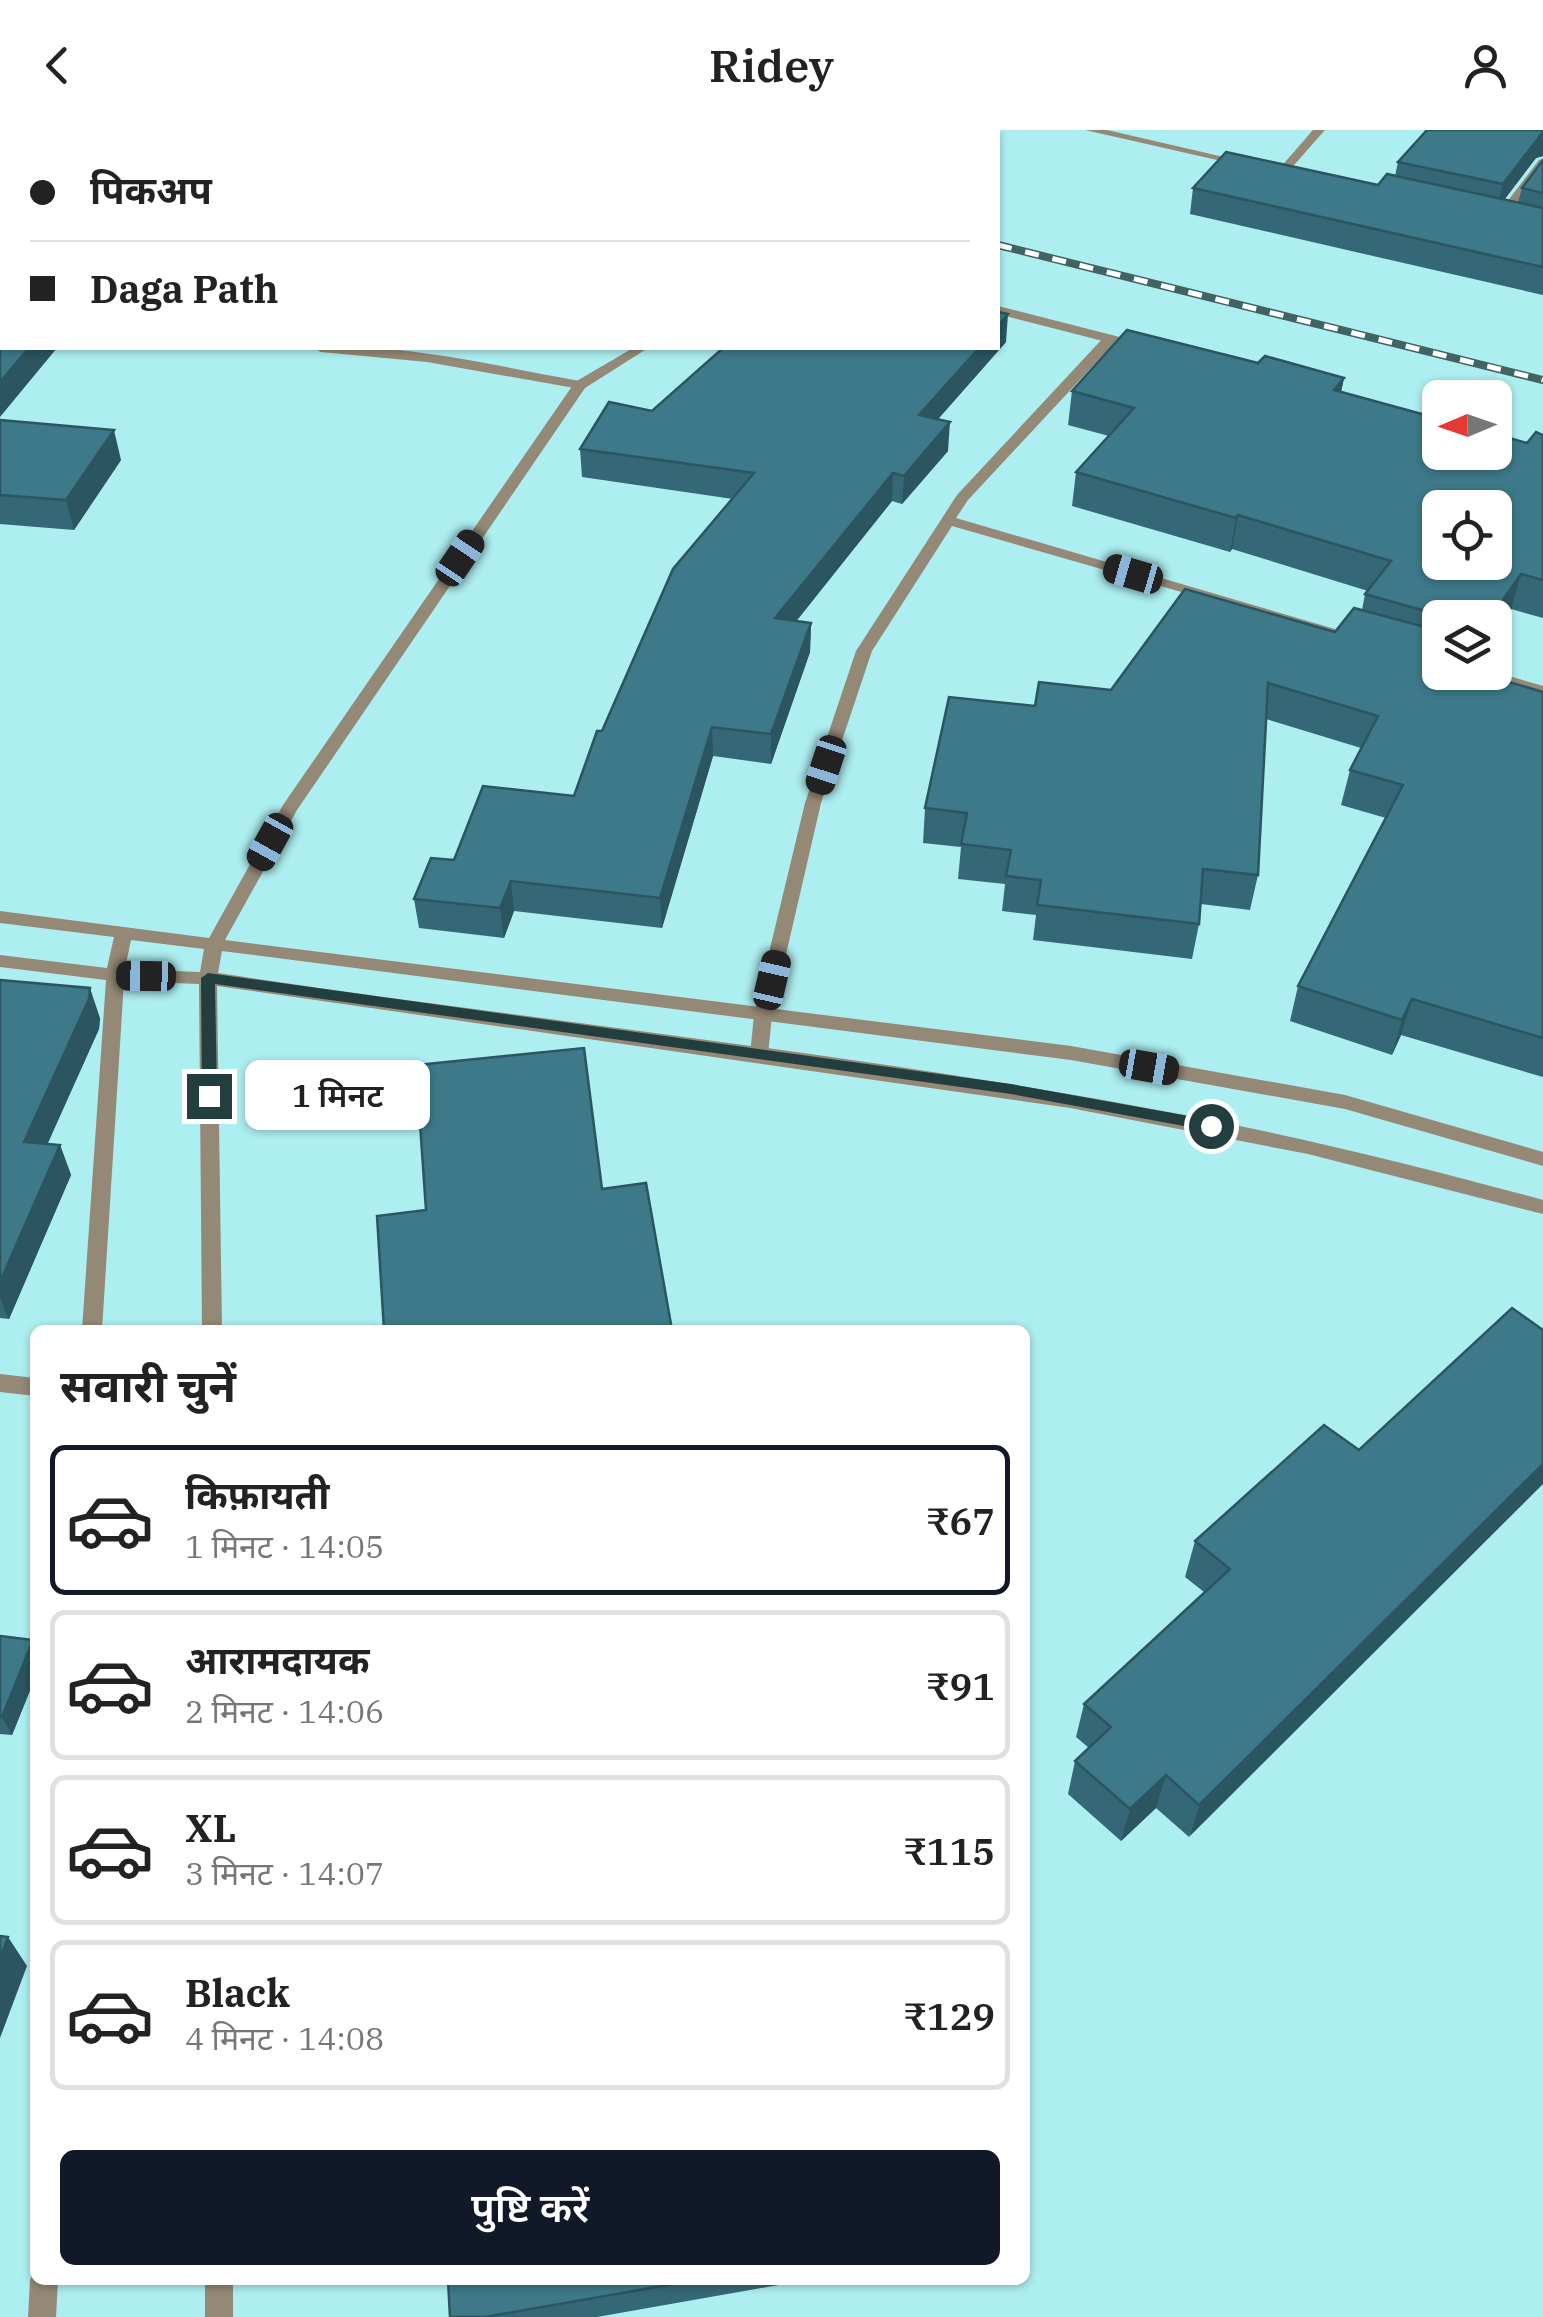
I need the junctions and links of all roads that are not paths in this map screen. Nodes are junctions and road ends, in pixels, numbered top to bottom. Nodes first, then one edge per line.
1 (1090, 130) edge
2 (1319, 130) edge
3 (1543, 162) edge
4 (1283, 171) junction
5 (1301, 175) edge
6 (1483, 214) edge
7 (1000, 310) edge
8 (1110, 338) junction
9 (341, 350) edge
10 (638, 350) edge
11 (1165, 352) edge
12 (580, 385) junction
13 (948, 520) junction
14 (1386, 646) edge
15 (1512, 681) edge
16 (1543, 690) edge
17 (0, 917) edge
18 (124, 932) junction
19 (214, 944) junction
20 (0, 960) edge
21 (115, 975) junction
22 (208, 978) junction
23 (763, 1015) junction
24 (759, 1055) junction
25 (1543, 1159) edge
26 (1543, 1208) edge
27 (92, 1325) edge
28 (212, 1325) edge
29 (0, 1383) edge
30 (30, 1386) edge
31 (44, 2285) edge
32 (219, 2285) edge
33 (42, 2317) edge
34 (219, 2317) edge

1 - 4 street
2 - 4 street
3 - 6 street
4 - 5 street
7 - 8 street
8 - 11 street
8 - 13 street
9 - 12 street
10 - 12 street
12 - 19 street
13 - 14 street
13 - 23 street
15 - 16 street
17 - 18 street
18 - 19 street
18 - 21 street
19 - 22 street
19 - 23 street
20 - 21 street
21 - 22 street
21 - 27 street
22 - 24 street
22 - 28 street
23 - 24 street
23 - 25 street
24 - 26 street
29 - 30 street
31 - 33 street
32 - 34 street

